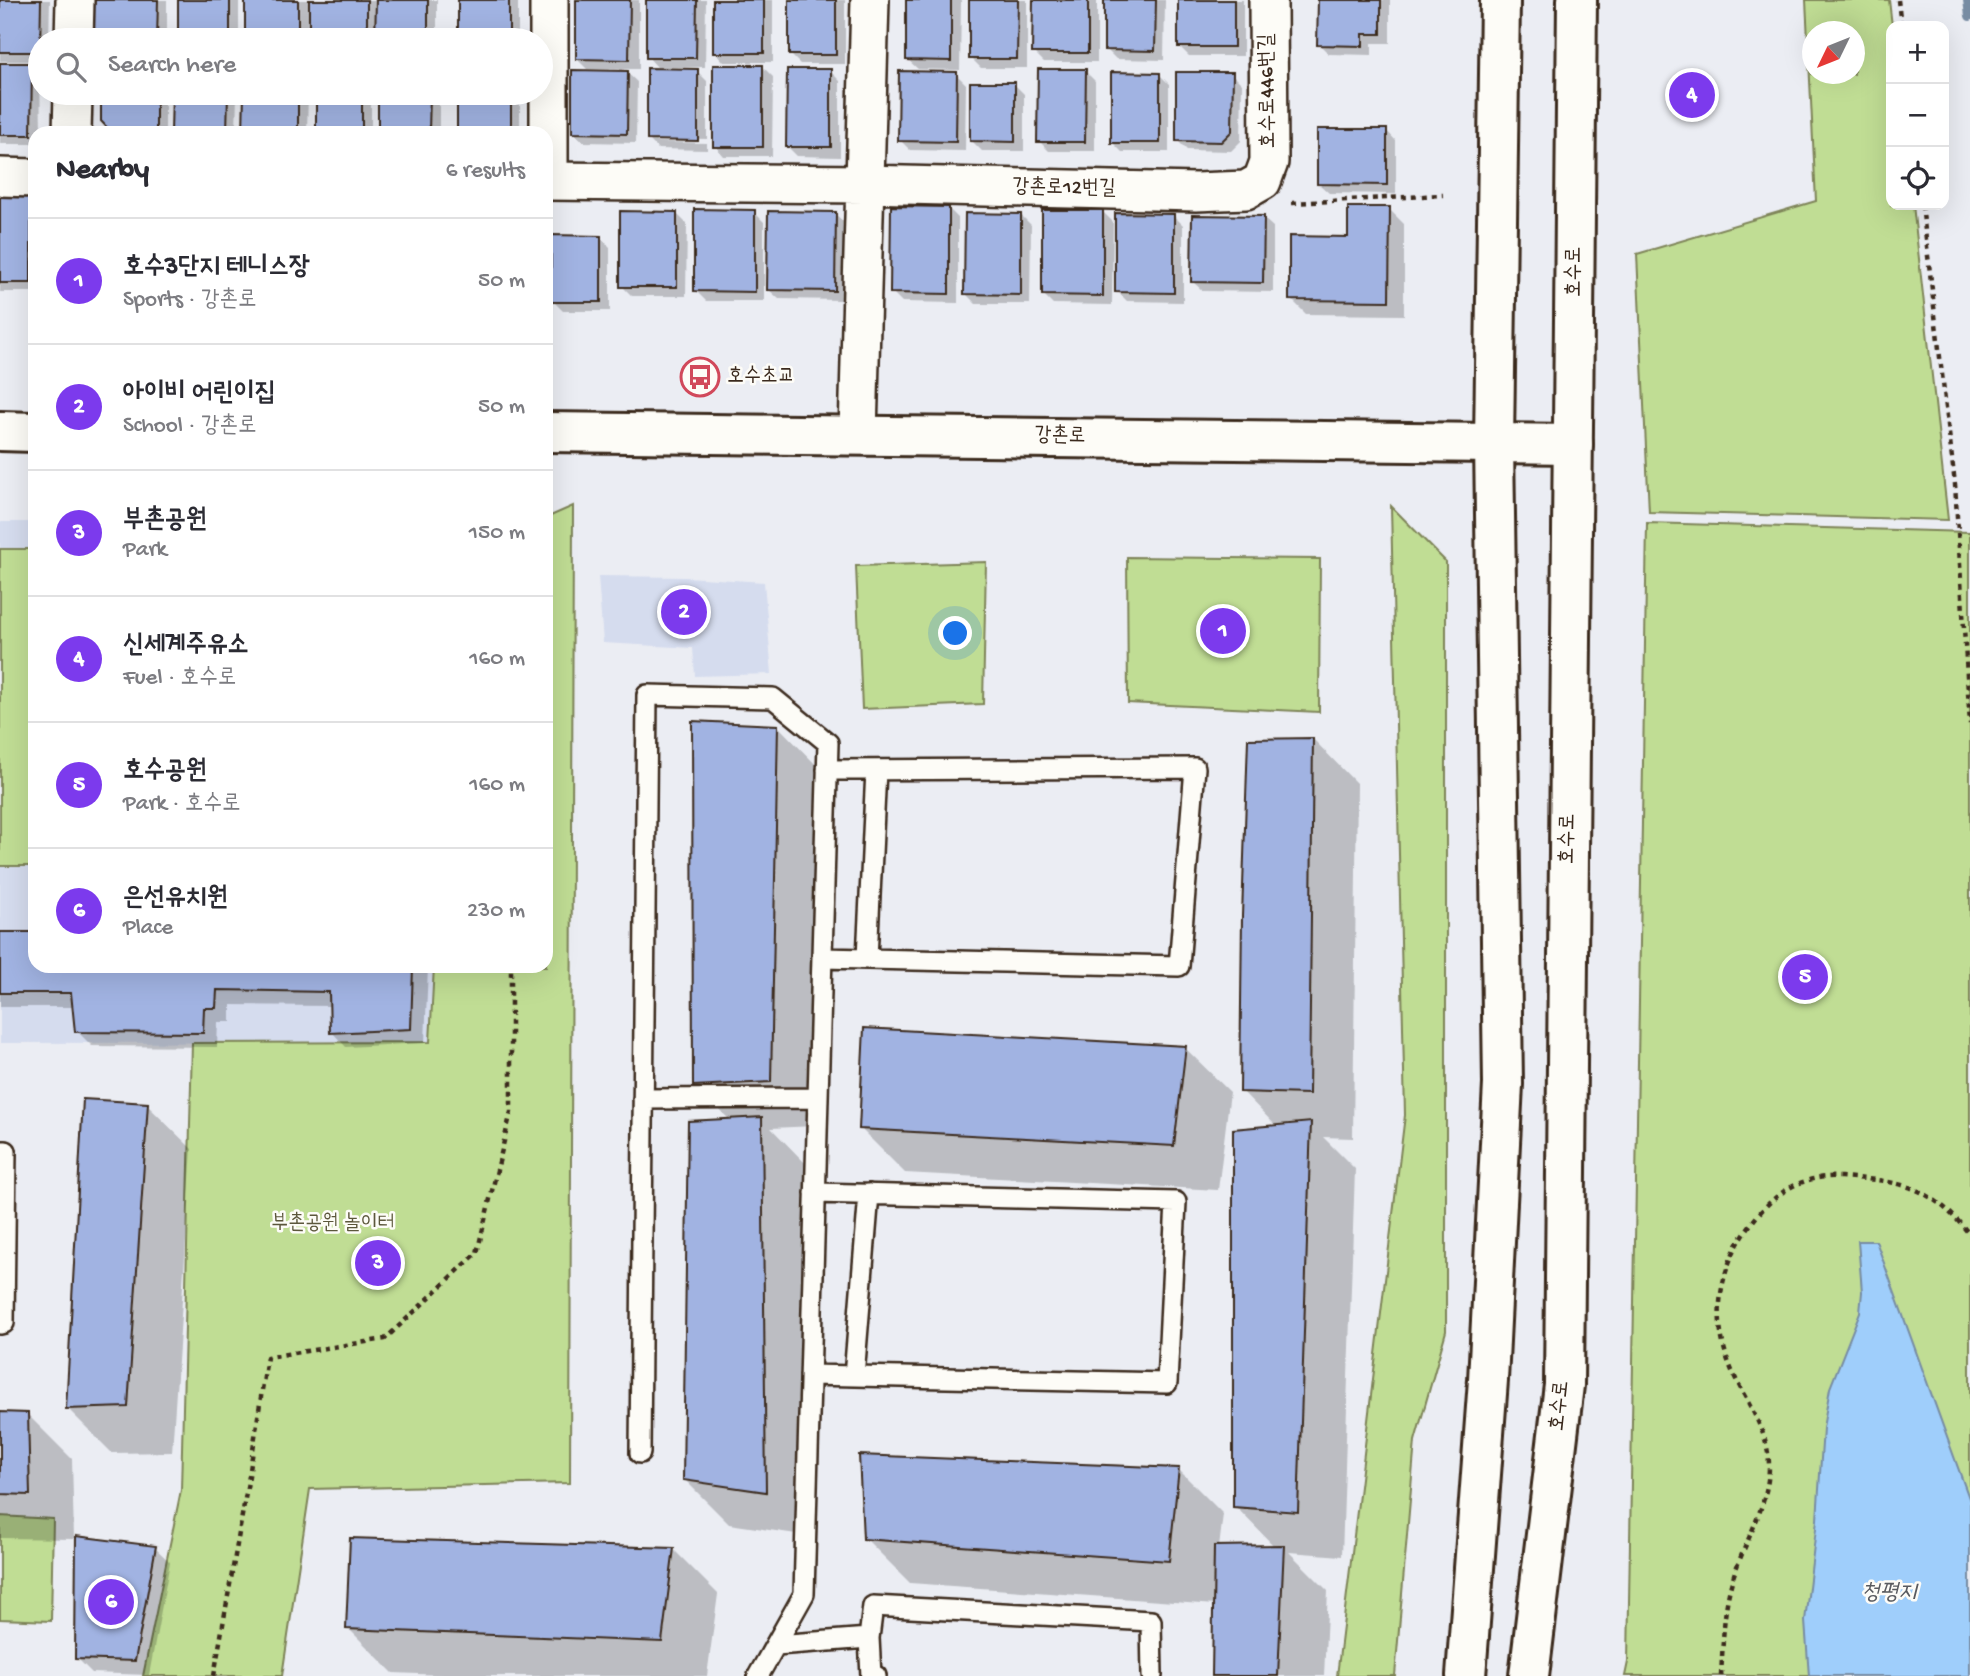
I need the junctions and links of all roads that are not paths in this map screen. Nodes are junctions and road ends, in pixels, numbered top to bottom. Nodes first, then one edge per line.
1 (75, 0) edge
2 (549, 0) edge
3 (870, 0) edge
4 (1268, 0) edge
5 (1500, 0) edge
6 (1577, 0) edge
7 (74, 28) edge
8 (549, 28) edge
9 (73, 105) edge
10 (548, 105) edge
11 (72, 126) edge
12 (548, 126) edge
13 (0, 177) edge
14 (28, 178) edge
15 (553, 180) edge
16 (1262, 181) joint
17 (864, 184) junction
18 (0, 431) edge
19 (28, 432) edge
20 (553, 432) edge
21 (858, 434) junction
22 (1494, 443) junction
23 (1573, 444) junction
24 (827, 770) junction
25 (876, 770) junction
26 (822, 958) junction
27 (867, 958) junction
28 (818, 1098) junction
29 (643, 1099) junction
30 (0, 1151) edge
31 (815, 1194) junction
32 (869, 1194) junction
33 (2, 1240) edge
34 (0, 1324) edge
35 (810, 1374) junction
36 (854, 1376) junction
37 (640, 1453) dead end
38 (869, 1638) junction
39 (776, 1645) junction
40 (758, 1676) edge
41 (876, 1676) edge
42 (1152, 1676) edge
43 (1466, 1676) edge
44 (1529, 1676) edge

1 - 7 street
2 - 8 street
3 - 17 street
4 - 16 street, 호수로446번길
5 - 22 main road
6 - 23 main road, 호수로
9 - 11 street
10 - 12 street
13 - 14 street
15 - 17 street, 강촌로12번길
16 - 17 street, 강촌로12번길
17 - 21 street
18 - 19 main road
20 - 21 main road, 강촌로
21 - 22 main road, 강촌로
22 - 23 main road, 강촌로
22 - 43 main road
23 - 44 main road, 호수로
24 - 25 lane
24 - 26 lane
24 - 29 lane
25 - 27 lane
25 - 27 lane
26 - 27 lane
26 - 28 lane
28 - 29 lane
28 - 31 lane
29 - 37 lane
30 - 33 lane
31 - 32 lane
31 - 35 lane
32 - 36 lane
32 - 36 lane
33 - 34 lane
35 - 36 lane
35 - 39 lane
38 - 39 lane
38 - 41 lane
38 - 42 lane
39 - 40 lane

